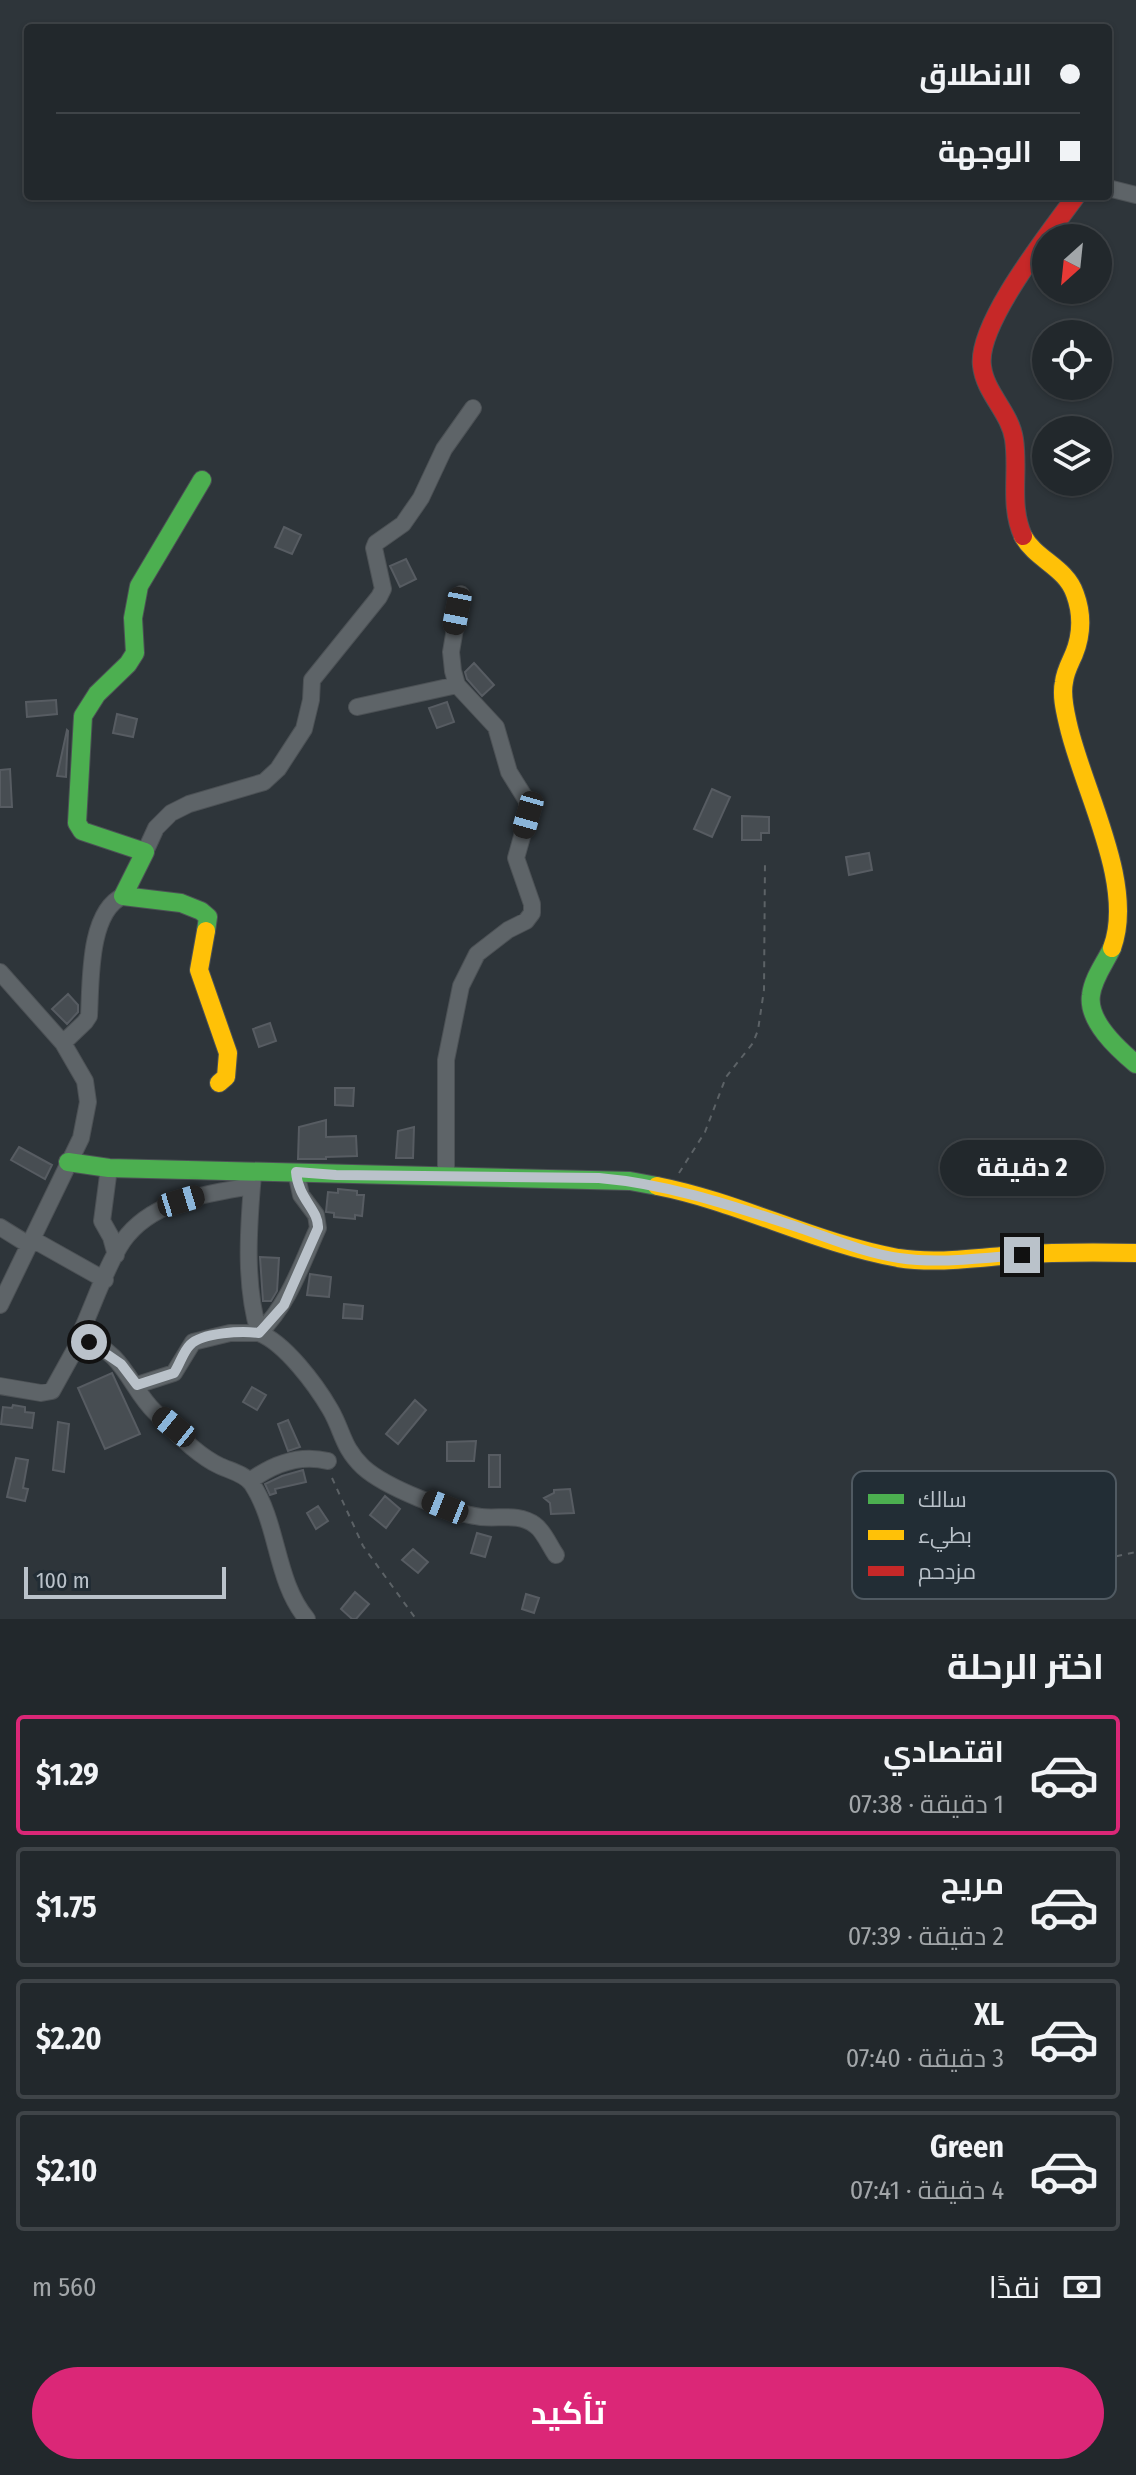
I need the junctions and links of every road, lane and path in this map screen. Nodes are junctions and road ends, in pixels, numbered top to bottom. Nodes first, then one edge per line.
1 (1112, 189) edge
2 (1136, 195) edge
3 (1073, 200) edge
4 (473, 408) dead end
5 (202, 480) dead end
6 (461, 594) dead end
7 (457, 685) junction
8 (357, 707) dead end
9 (145, 852) junction
10 (765, 860) dead end
11 (123, 896) junction
12 (0, 972) edge
13 (63, 1043) junction
14 (1136, 1064) edge
15 (219, 1083) dead end
16 (68, 1162) junction
17 (109, 1168) junction
18 (296, 1172) junction
19 (446, 1177) junction
20 (252, 1178) junction
21 (669, 1187) junction
22 (0, 1227) edge
23 (30, 1242) junction
24 (1136, 1253) edge
25 (116, 1255) junction
26 (105, 1280) junction
27 (0, 1305) edge
28 (259, 1333) junction
29 (83, 1340) junction
30 (137, 1385) junction
31 (0, 1386) edge
32 (328, 1461) joint
33 (250, 1481) junction
34 (1136, 1552) edge
35 (556, 1555) dead end
36 (1116, 1556) edge
37 (307, 1619) edge
38 (416, 1619) edge

1 - 2 street
3 - 14 street
4 - 9 street
5 - 9 street
6 - 7 street
7 - 8 street
7 - 19 street
9 - 11 street
10 - 21 path
11 - 13 street
11 - 15 street
12 - 13 street
13 - 16 street
16 - 17 street
16 - 23 street
17 - 20 street
17 - 25 street
18 - 19 street
18 - 20 street
18 - 28 street
19 - 21 street
20 - 25 street
20 - 28 street
21 - 24 street
22 - 23 street
23 - 26 street
23 - 27 street
25 - 26 street
26 - 29 street
28 - 30 street
28 - 35 street
29 - 30 street
29 - 31 street
30 - 33 street
32 - 33 street
32 - 38 path
33 - 37 street
34 - 36 path

